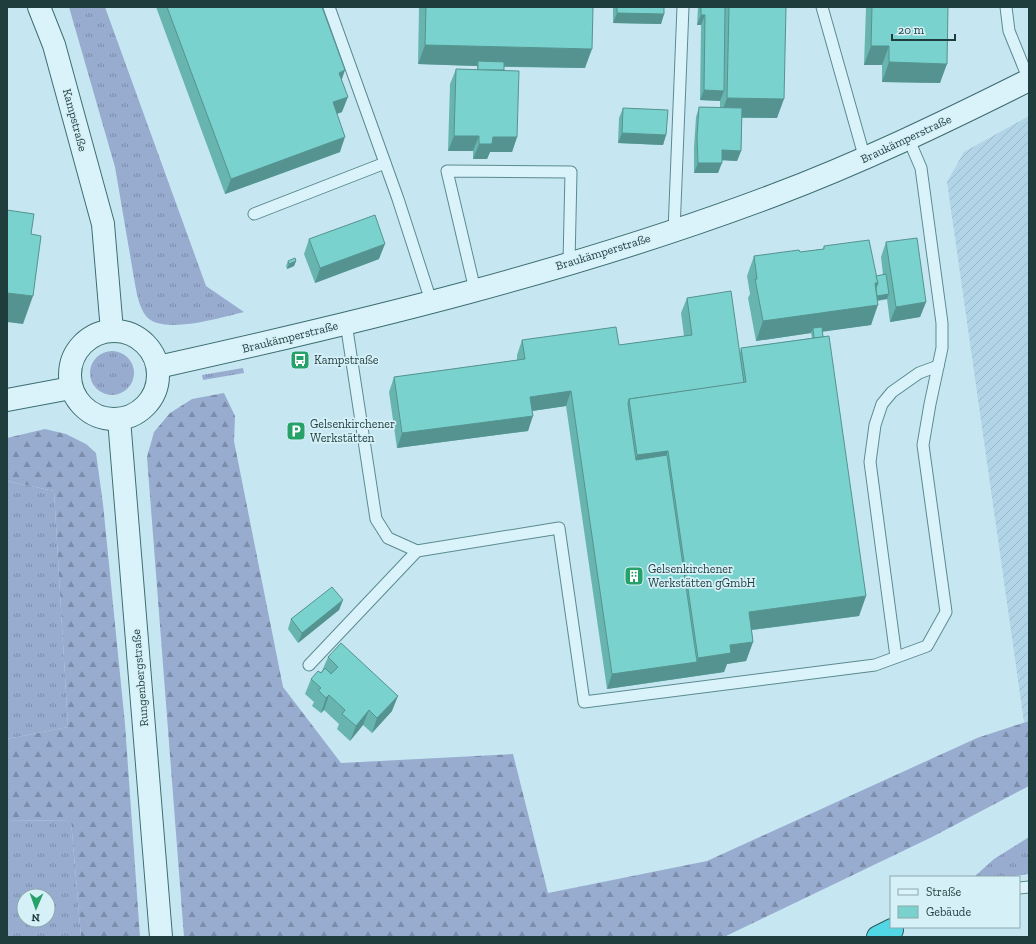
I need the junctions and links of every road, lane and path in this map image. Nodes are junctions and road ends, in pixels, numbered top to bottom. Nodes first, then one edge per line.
1 (39, 7) edge
2 (329, 7) edge
3 (683, 7) edge
4 (822, 7) edge
5 (1006, 7) edge
6 (1029, 80) edge
7 (909, 140) junction
8 (865, 159) junction
9 (385, 163) junction
10 (254, 214) dead end
11 (674, 230) junction
12 (569, 264) junction
13 (475, 290) junction
14 (431, 301) junction
15 (346, 323) junction
16 (112, 331) junction
17 (938, 366) junction
18 (158, 367) junction
19 (71, 388) junction
20 (7, 400) edge
21 (119, 419) junction
22 (417, 551) junction
23 (896, 657) junction
24 (310, 665) dead end
25 (161, 937) edge

1 - 16 street, Kampstraße
2 - 9 lane
3 - 11 lane
4 - 8 lane
5 - 6 lane
6 - 7 street, Braukämperstraße
7 - 8 street, Braukämperstraße
7 - 17 lane
8 - 11 street, Braukämperstraße
9 - 10 lane
9 - 14 lane
11 - 12 street, Braukämperstraße
12 - 13 street, Braukämperstraße
12 - 13 lane
13 - 14 street, Braukämperstraße
14 - 15 street, Braukämperstraße
15 - 18 street, Braukämperstraße
15 - 22 lane
16 - 18 street
16 - 19 street
17 - 23 lane
17 - 23 lane
18 - 21 street
19 - 20 street
19 - 21 street
21 - 25 street, Rungenbergstraße
22 - 23 lane
22 - 24 lane

